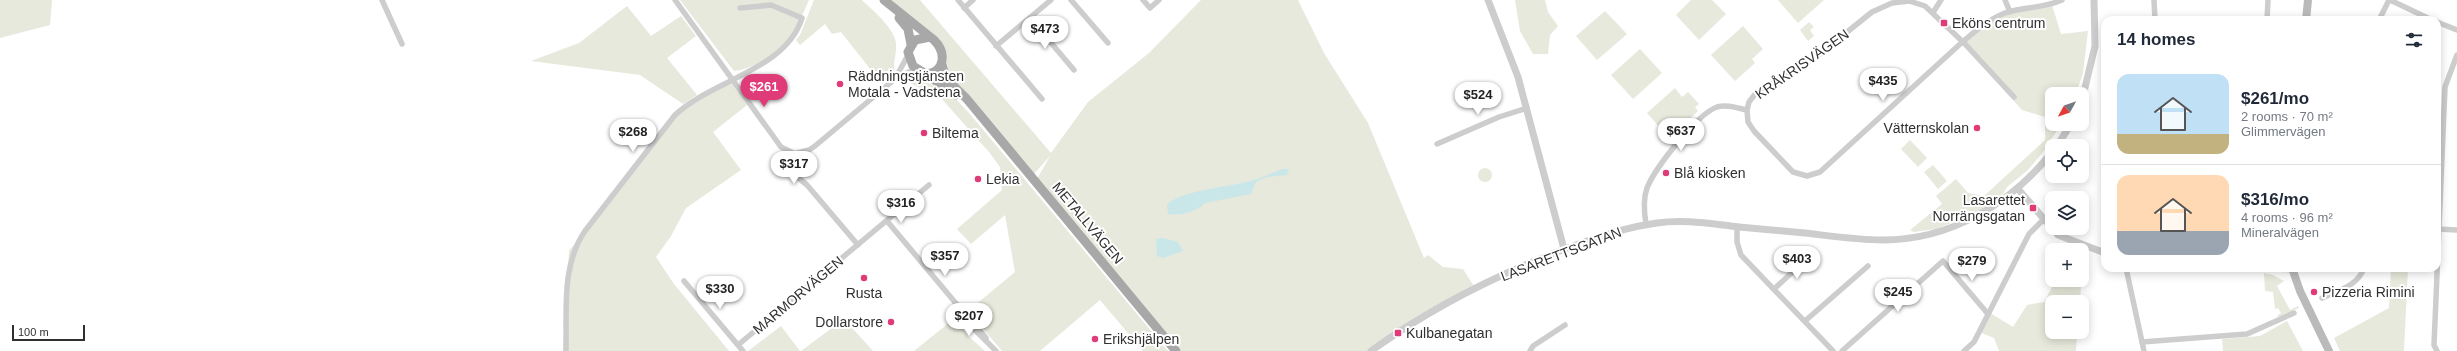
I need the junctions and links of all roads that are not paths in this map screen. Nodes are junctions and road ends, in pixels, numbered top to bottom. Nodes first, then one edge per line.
1 (382, 0) edge
2 (675, 0) edge
3 (883, 0) edge
4 (958, 0) edge
5 (973, 0) edge
6 (1051, 0) edge
7 (1071, 0) edge
8 (1143, 0) edge
9 (1159, 0) edge
10 (1488, 0) edge
11 (1941, 0) edge
12 (2005, 0) edge
13 (2062, 0) edge
14 (2094, 0) edge
15 (2154, 0) edge
16 (2268, 0) edge
17 (2304, 0) edge
18 (2308, 0) edge
19 (2390, 0) edge
20 (740, 8) dead end
21 (964, 8) junction
22 (1934, 11) junction
23 (2010, 12) junction
24 (2155, 16) edge
25 (2267, 16) edge
26 (2302, 16) edge
27 (2306, 16) edge
28 (2382, 16) edge
29 (2424, 16) edge
30 (1030, 18) junction
31 (2441, 24) edge
32 (2457, 30) edge
33 (930, 37) junction
34 (1963, 42) junction
35 (1108, 43) dead end
36 (402, 44) dead end
37 (911, 44) junction
38 (996, 46) junction
39 (2457, 54) edge
40 (908, 55) junction
41 (942, 64) junction
42 (1074, 70) dead end
43 (922, 72) junction
44 (733, 78) junction
45 (895, 79) junction
46 (2085, 87) edge
47 (2014, 97) dead end
48 (1042, 99) dead end
49 (1527, 108) junction
50 (1747, 110) junction
51 (978, 114) junction
52 (1437, 144) dead end
53 (781, 147) junction
54 (809, 150) junction
55 (793, 154) junction
56 (785, 159) junction
57 (2045, 160) edge
58 (803, 162) junction
59 (801, 168) junction
60 (2441, 168) edge
61 (791, 172) junction
62 (929, 184) dead end
63 (807, 185) junction
64 (2018, 189) junction
65 (2043, 220) junction
66 (887, 221) junction
67 (1646, 224) junction
68 (1737, 227) junction
69 (2441, 229) edge
70 (2457, 230) edge
71 (858, 246) junction
72 (1564, 249) junction
73 (2101, 252) edge
74 (1808, 258) dead end
75 (1868, 266) dead end
76 (2127, 272) edge
77 (2295, 272) edge
78 (2295, 272) edge
79 (2361, 272) edge
80 (2437, 272) edge
81 (684, 281) dead end
82 (1774, 289) junction
83 (2322, 298) dead end
84 (2294, 313) dead end
85 (1988, 314) junction
86 (1805, 321) junction
87 (1565, 325) dead end
88 (2142, 342) junction
89 (738, 345) junction
90 (994, 349) edge
91 (566, 351) edge
92 (743, 351) edge
93 (1176, 351) edge
94 (1371, 351) edge
95 (1530, 351) edge
96 (1833, 351) edge
97 (1842, 351) edge
98 (1964, 351) edge
99 (2144, 351) edge
100 (2329, 351) edge
101 (2334, 351) edge
102 (2437, 351) edge

1 - 36 street
2 - 44 street
3 - 33 main road
3 - 37 main road
4 - 21 street
5 - 21 street
6 - 30 street
7 - 35 street
8 - 9 street
10 - 49 street
11 - 22 street
12 - 23 street
13 - 23 street
14 - 46 street
15 - 24 street
16 - 25 street
17 - 26 main road
18 - 27 main road
19 - 28 street
19 - 29 street
20 - 44 street
21 - 38 street
22 - 34 street, KRÅKRISVÄGEN
22 - 50 street, KRÅKRISVÄGEN
23 - 34 street
30 - 38 street
30 - 42 street
31 - 32 street
33 - 37 main road
33 - 41 main road
34 - 47 street, KRÅKRISVÄGEN
34 - 50 street, KRÅKRISVÄGEN
37 - 40 main road
38 - 48 street
39 - 60 street
40 - 43 main road
40 - 45 street
41 - 43 main road
41 - 51 main road, METALLVÄGEN
43 - 45 street
43 - 51 main road, METALLVÄGEN
44 - 53 street
44 - 91 street
45 - 54 street
49 - 52 street
49 - 72 street
50 - 67 street
51 - 93 main road, METALLVÄGEN
53 - 55 street
53 - 56 street
54 - 55 street
54 - 58 street
55 - 56 street
55 - 58 street
56 - 61 street
57 - 64 street, LASARETTSGATAN
58 - 59 street
59 - 61 street
59 - 63 street
61 - 63 street
62 - 66 street, MARMORVÄGEN
63 - 71 street
64 - 65 street
64 - 68 street, LASARETTSGATAN
65 - 73 street
65 - 85 street
66 - 71 street, MARMORVÄGEN
66 - 90 street
67 - 68 street, LASARETTSGATAN
67 - 72 street, LASARETTSGATAN
68 - 82 street
69 - 70 street
71 - 89 street, MARMORVÄGEN
72 - 94 street, LASARETTSGATAN
74 - 82 street
75 - 86 street
76 - 88 street
77 - 100 main road
78 - 101 main road
79 - 83 street
80 - 102 street
81 - 89 street
82 - 86 street
84 - 88 street
85 - 97 street
85 - 98 street
86 - 96 street
87 - 95 street
88 - 99 street
89 - 92 street

